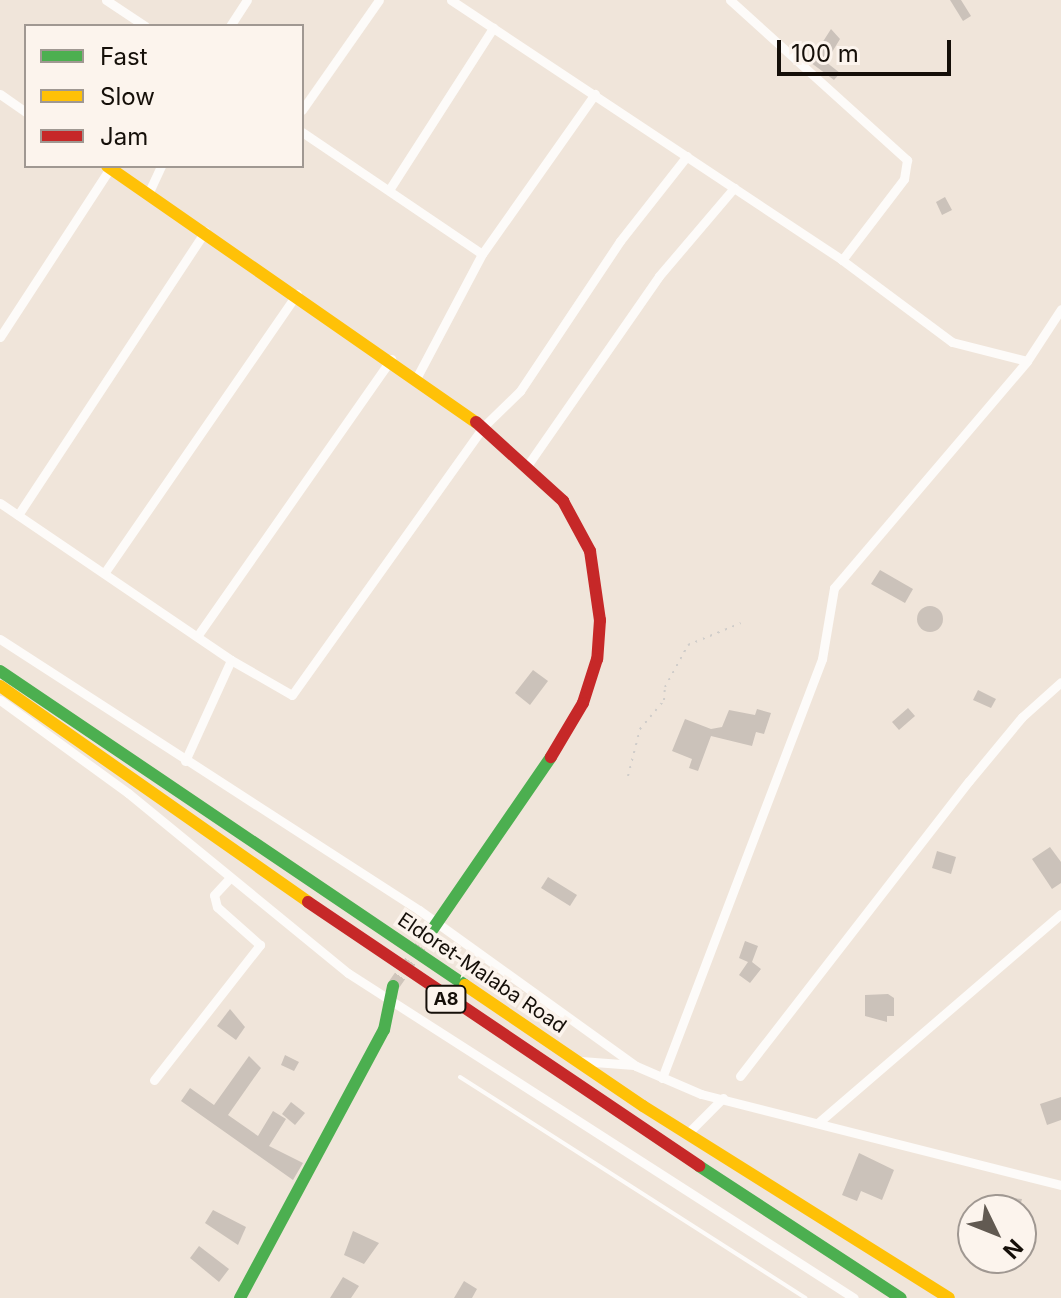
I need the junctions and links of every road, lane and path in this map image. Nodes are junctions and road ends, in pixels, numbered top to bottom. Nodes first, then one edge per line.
1 (247, 0) edge
2 (379, 0) edge
3 (451, 0) edge
4 (730, 0) edge
5 (109, 1) edge
6 (142, 24) edge
7 (231, 24) edge
8 (493, 28) junction
9 (0, 94) edge
10 (595, 94) junction
11 (304, 107) edge
12 (24, 111) edge
13 (304, 133) edge
14 (687, 156) junction
15 (107, 168) edge
16 (109, 168) edge
17 (160, 168) edge
18 (734, 188) junction
19 (389, 190) junction
20 (148, 194) junction
21 (205, 231) junction
22 (482, 254) junction
23 (842, 260) junction
24 (297, 294) junction
25 (1061, 309) edge
26 (0, 337) edge
27 (391, 359) junction
28 (1027, 361) junction
29 (417, 377) junction
30 (483, 427) junction
31 (527, 466) junction
32 (0, 503) edge
33 (18, 515) junction
34 (105, 572) junction
35 (741, 623) dead end
36 (198, 635) junction
37 (0, 639) edge
38 (231, 660) junction
39 (0, 671) edge
40 (1061, 682) edge
41 (0, 686) edge
42 (0, 700) edge
43 (185, 761) junction
44 (628, 776) dead end
45 (230, 878) junction
46 (1061, 914) edge
47 (436, 923) junction
48 (428, 936) tunnel mouth
49 (393, 986) tunnel mouth
50 (388, 1000) junction
51 (577, 1060) junction
52 (636, 1066) junction
53 (740, 1076) dead end
54 (460, 1077) dead end
55 (662, 1078) junction
56 (154, 1080) dead end
57 (723, 1098) junction
58 (819, 1122) junction
59 (687, 1134) junction
60 (1061, 1185) edge
61 (240, 1298) edge
62 (805, 1298) edge
63 (854, 1298) edge
64 (901, 1298) edge
65 (949, 1298) edge

1 - 7 street
2 - 11 street
3 - 8 street
4 - 23 street
5 - 6 street
8 - 10 street
8 - 19 street
9 - 12 street
10 - 14 street
10 - 22 street
13 - 19 street
14 - 18 street
14 - 30 street
15 - 26 street
16 - 20 main road
17 - 20 street
18 - 23 street
18 - 31 street
19 - 22 street
20 - 21 main road
21 - 24 main road
21 - 33 street
22 - 29 street
23 - 28 street
24 - 27 main road
24 - 34 street
25 - 28 street
27 - 29 main road
27 - 36 street
28 - 55 street
29 - 30 main road
30 - 31 main road
30 - 38 street
31 - 47 main road
32 - 33 street
33 - 34 street
34 - 36 street
35 - 44 path
36 - 38 street
37 - 43 street
38 - 43 street
39 - 51 main road, Eldoret-Malaba Road / A8
40 - 53 street
41 - 64 main road, Eldoret-Malaba Road / A8
42 - 45 street
43 - 47 street
45 - 50 street
45 - 56 street
46 - 58 street
47 - 48 main road
47 - 52 street
49 - 50 main road
50 - 61 main road
50 - 63 street
51 - 52 street
51 - 59 main road, Eldoret-Malaba Road / A8
52 - 55 street
54 - 62 lane
55 - 57 street
57 - 58 street
57 - 59 street
58 - 60 street
59 - 65 main road, Eldoret-Malaba Road / A8

